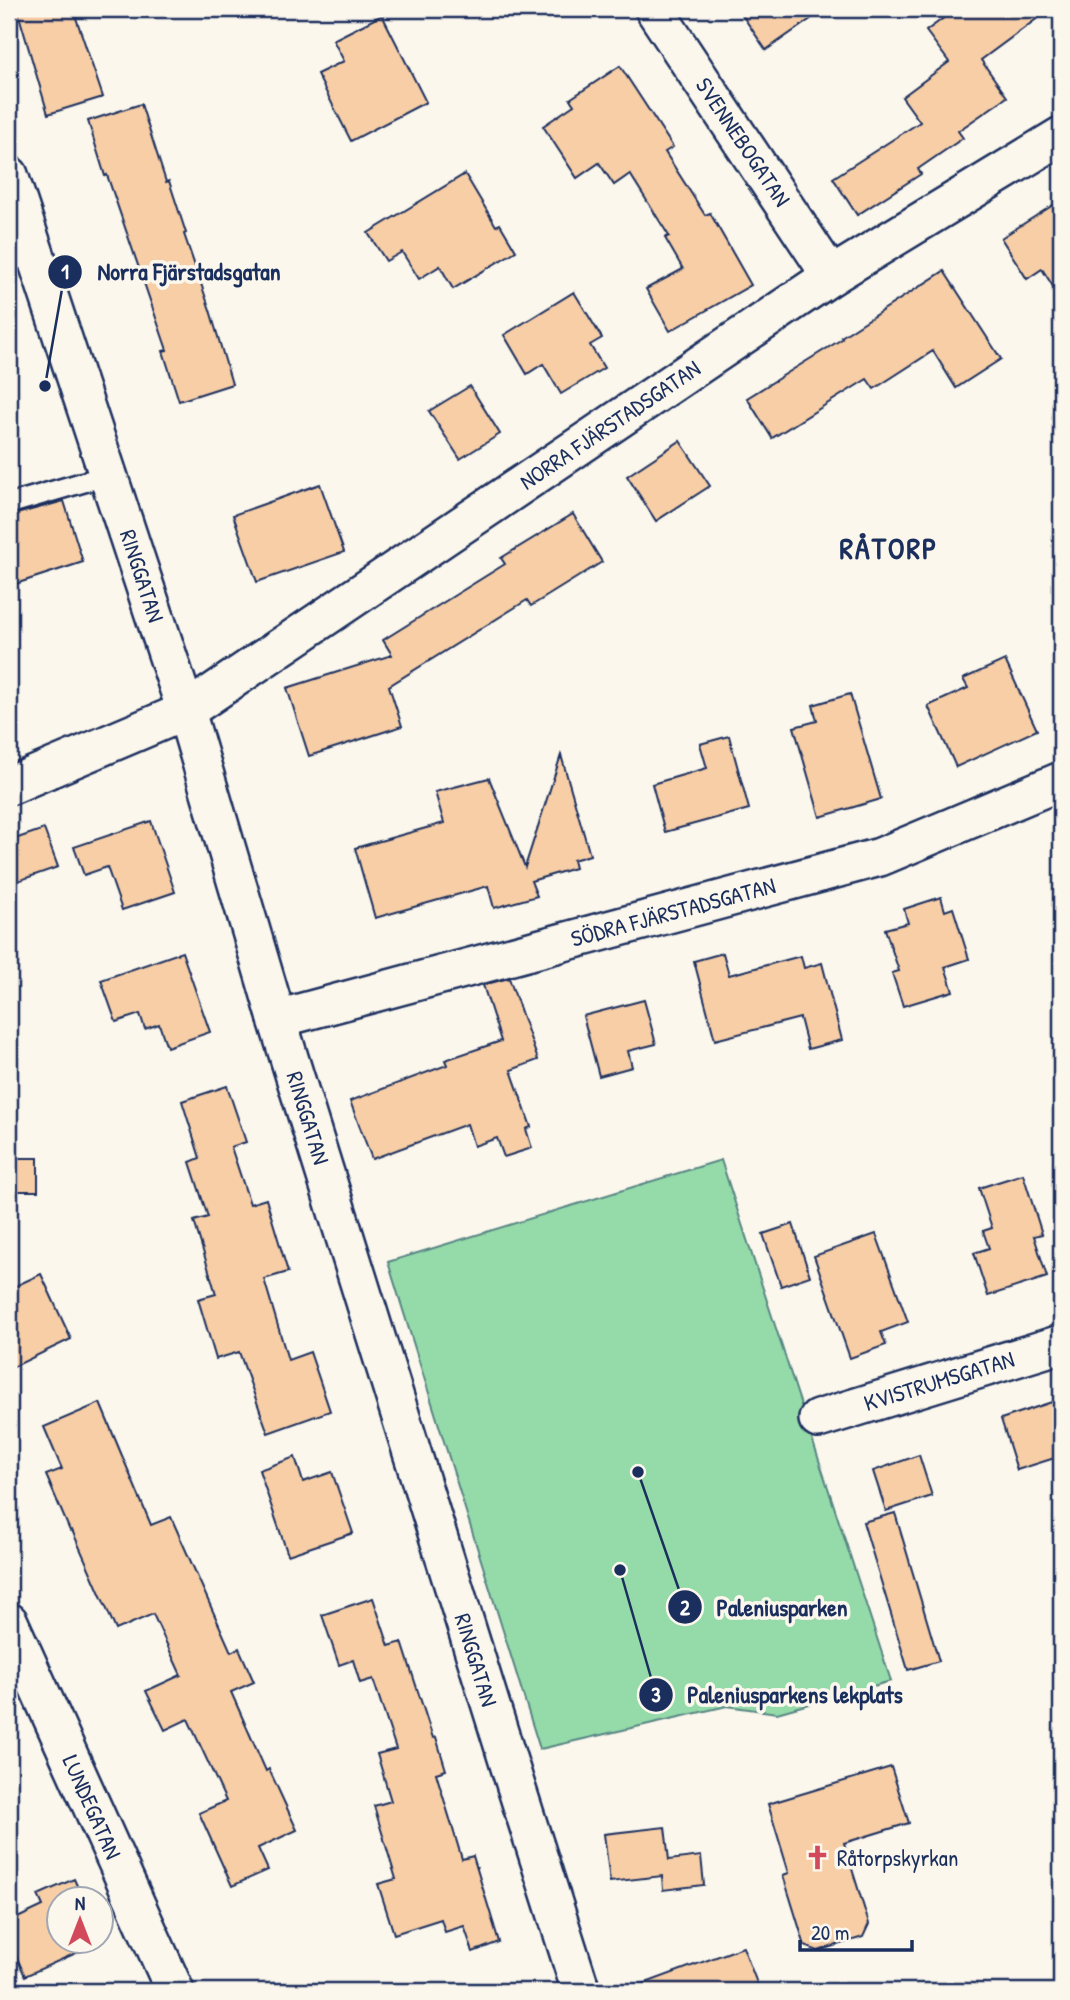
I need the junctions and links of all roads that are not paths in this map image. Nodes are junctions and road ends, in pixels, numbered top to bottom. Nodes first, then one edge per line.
1 (654, 9) edge
2 (1061, 136) edge
3 (9, 175) edge
4 (21, 255) edge
5 (831, 276) junction
6 (108, 475) junction
7 (9, 503) edge
8 (187, 711) junction
9 (1061, 781) edge
10 (9, 786) edge
11 (277, 1019) junction
12 (1061, 1344) edge
13 (818, 1419) dead end
14 (9, 1622) edge
15 (175, 1991) edge
16 (581, 1991) edge

1 - 5 street, SVENNEBOGATAN
2 - 5 street, NORRA FJÄRSTADSGATAN
3 - 4 street, RINGGATAN
4 - 6 street, RINGGATAN
5 - 8 street, NORRA FJÄRSTADSGATAN
6 - 7 lane
6 - 8 street, RINGGATAN
8 - 10 street, NORRA FJÄRSTADSGATAN
8 - 11 street, RINGGATAN
9 - 11 street, SÖDRA FJÄRSTADSGATAN
11 - 16 street, RINGGATAN
12 - 13 street, KVISTRUMSGATAN
14 - 15 street, LUNDEGATAN

